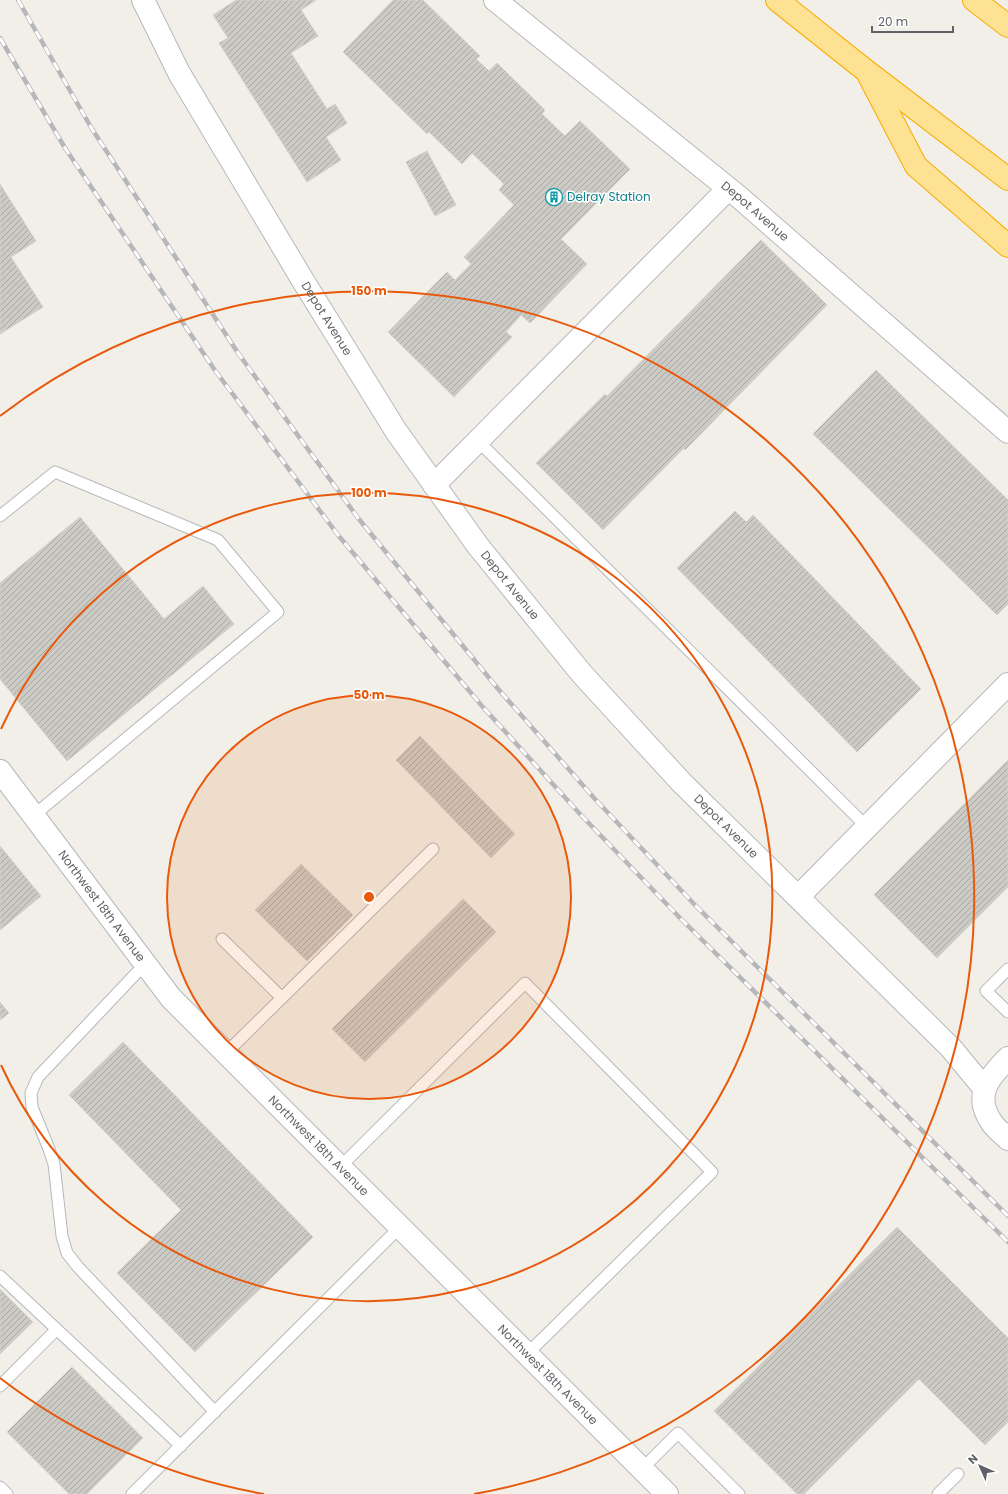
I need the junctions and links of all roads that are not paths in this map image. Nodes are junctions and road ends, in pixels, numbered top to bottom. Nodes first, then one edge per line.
1 (143, 0) edge
2 (495, 0) edge
3 (777, 0) edge
4 (974, 0) edge
5 (1008, 26) edge
6 (865, 70) junction
7 (1008, 178) edge
8 (728, 189) junction
9 (1008, 246) edge
10 (1008, 432) edge
11 (478, 441) junction
12 (434, 485) junction
13 (0, 516) edge
14 (1008, 684) edge
15 (0, 771) edge
16 (34, 816) junction
17 (867, 827) junction
18 (433, 849) dead end
19 (798, 896) junction
20 (222, 939) dead end
21 (145, 964) junction
22 (1008, 969) edge
23 (282, 998) junction
24 (1008, 1012) edge
25 (226, 1053) junction
26 (1008, 1058) edge
27 (984, 1088) junction
28 (1008, 1139) edge
29 (340, 1167) junction
30 (400, 1227) junction
31 (0, 1276) edge
32 (56, 1330) junction
33 (527, 1354) junction
34 (0, 1386) edge
35 (214, 1412) junction
36 (181, 1446) junction
37 (642, 1469) junction
38 (958, 1474) dead end
39 (0, 1487) edge
40 (7, 1494) edge
41 (132, 1494) edge
42 (667, 1494) edge
43 (739, 1494) edge
44 (938, 1494) edge

1 - 12 street, Depot Avenue
2 - 8 street, Depot Avenue
3 - 6 highway
4 - 5 highway
6 - 7 highway
6 - 9 highway
8 - 10 street, Depot Avenue
8 - 11 street
11 - 12 street
11 - 17 lane
12 - 19 street, Depot Avenue
13 - 16 lane
14 - 17 street
15 - 16 street, Northwest 18th Avenue
16 - 21 street, Northwest 18th Avenue
17 - 19 street
18 - 23 lane
19 - 27 street, Depot Avenue
20 - 23 lane
21 - 25 street, Northwest 18th Avenue
21 - 35 lane
22 - 24 lane
23 - 25 lane
25 - 29 street, Northwest 18th Avenue
26 - 27 street
27 - 28 street
29 - 30 street, Northwest 18th Avenue
29 - 33 lane
30 - 33 street, Northwest 18th Avenue
30 - 35 lane
31 - 32 lane
32 - 34 lane
32 - 36 lane
33 - 37 street, Northwest 18th Avenue
35 - 36 lane
36 - 41 lane
37 - 42 street, Northwest 18th Avenue
37 - 43 lane
38 - 44 lane
39 - 40 lane

